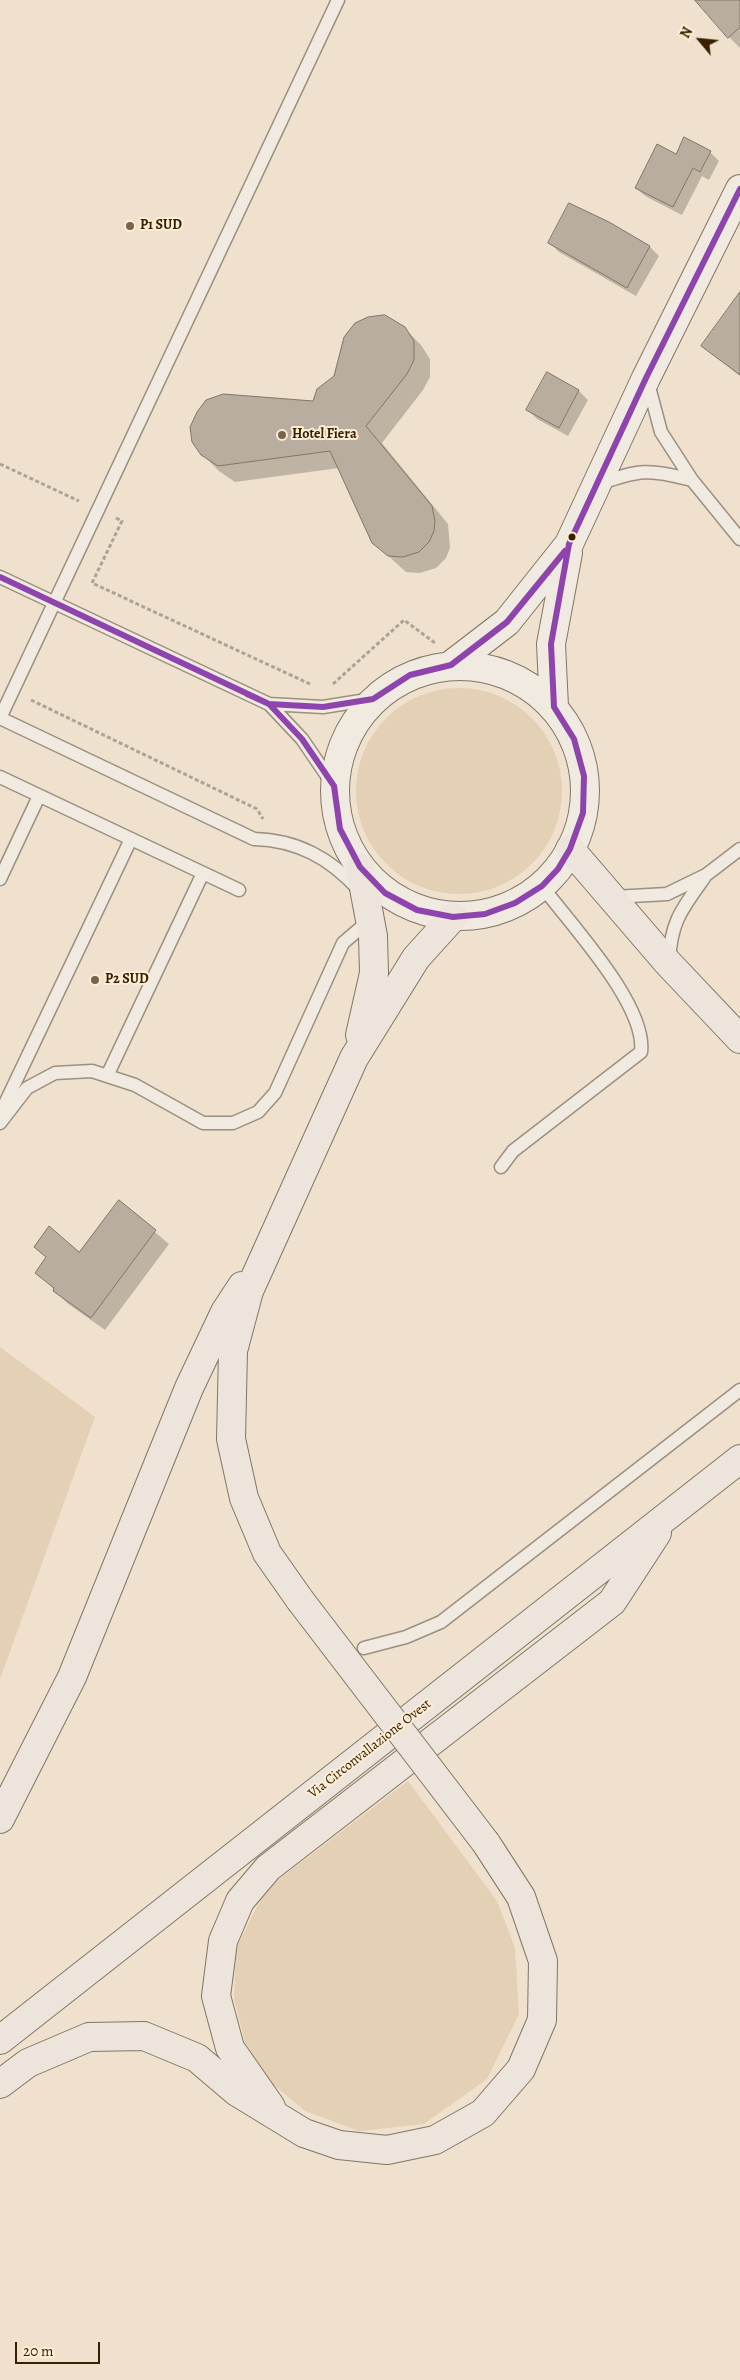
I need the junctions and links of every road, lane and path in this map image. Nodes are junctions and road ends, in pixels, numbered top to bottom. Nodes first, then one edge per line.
1 (338, 0) edge
2 (740, 189) edge
3 (646, 378) junction
4 (0, 464) edge
5 (692, 480) junction
6 (598, 484) junction
7 (100, 510) junction
8 (740, 539) edge
9 (569, 544) junction
10 (0, 577) edge
11 (56, 604) junction
12 (436, 643) dead end
13 (451, 665) junction
14 (327, 684) dead end
15 (313, 686) dead end
16 (13, 691) junction
17 (373, 699) junction
18 (269, 704) junction
19 (554, 707) junction
20 (0, 718) edge
21 (0, 777) edge
22 (334, 786) junction
23 (40, 796) junction
24 (131, 839) junction
25 (275, 840) junction
26 (570, 849) junction
27 (740, 849) edge
28 (360, 867) junction
29 (203, 874) junction
30 (706, 875) junction
31 (0, 879) edge
32 (542, 886) junction
33 (239, 890) dead end
34 (611, 897) junction
35 (367, 907) junction
36 (453, 917) junction
37 (668, 963) junction
38 (740, 1039) edge
39 (354, 1058) junction
40 (108, 1076) junction
41 (0, 1114) edge
42 (0, 1124) edge
43 (501, 1167) dead end
44 (275, 1234) junction
45 (740, 1390) edge
46 (740, 1459) edge
47 (669, 1514) junction
48 (364, 1648) dead end
49 (0, 1819) edge
50 (0, 2040) edge
51 (0, 2084) edge
52 (274, 2113) junction

1 - 7 lane
2 - 3 main road
3 - 5 lane
3 - 6 main road
4 - 7 path
5 - 6 lane
5 - 8 lane
6 - 9 main road
7 - 11 lane
7 - 15 path
9 - 13 main road
9 - 19 main road
10 - 11 lane
11 - 16 lane
11 - 18 lane
12 - 14 path
13 - 17 main road
13 - 19 main road
16 - 20 lane
16 - 25 path
17 - 18 lane
17 - 22 main road
18 - 22 lane
19 - 26 main road
20 - 25 lane
21 - 23 lane
22 - 28 main road
23 - 24 lane
23 - 31 lane
24 - 29 lane
24 - 41 lane
25 - 35 lane
26 - 32 main road
26 - 34 main road
27 - 30 lane
28 - 35 main road
28 - 36 main road
29 - 33 lane
29 - 40 lane
30 - 34 lane
30 - 37 lane
32 - 36 main road
32 - 43 lane
34 - 37 main road
35 - 39 main road
35 - 40 lane
36 - 39 main road
37 - 38 main road
39 - 44 main road
40 - 42 lane
44 - 49 main road
44 - 52 main road, bridge
45 - 48 lane
46 - 47 main road, Via Circonvallazione Ovest
47 - 50 main road, Via Circonvallazione Ovest
47 - 52 main road
51 - 52 main road

